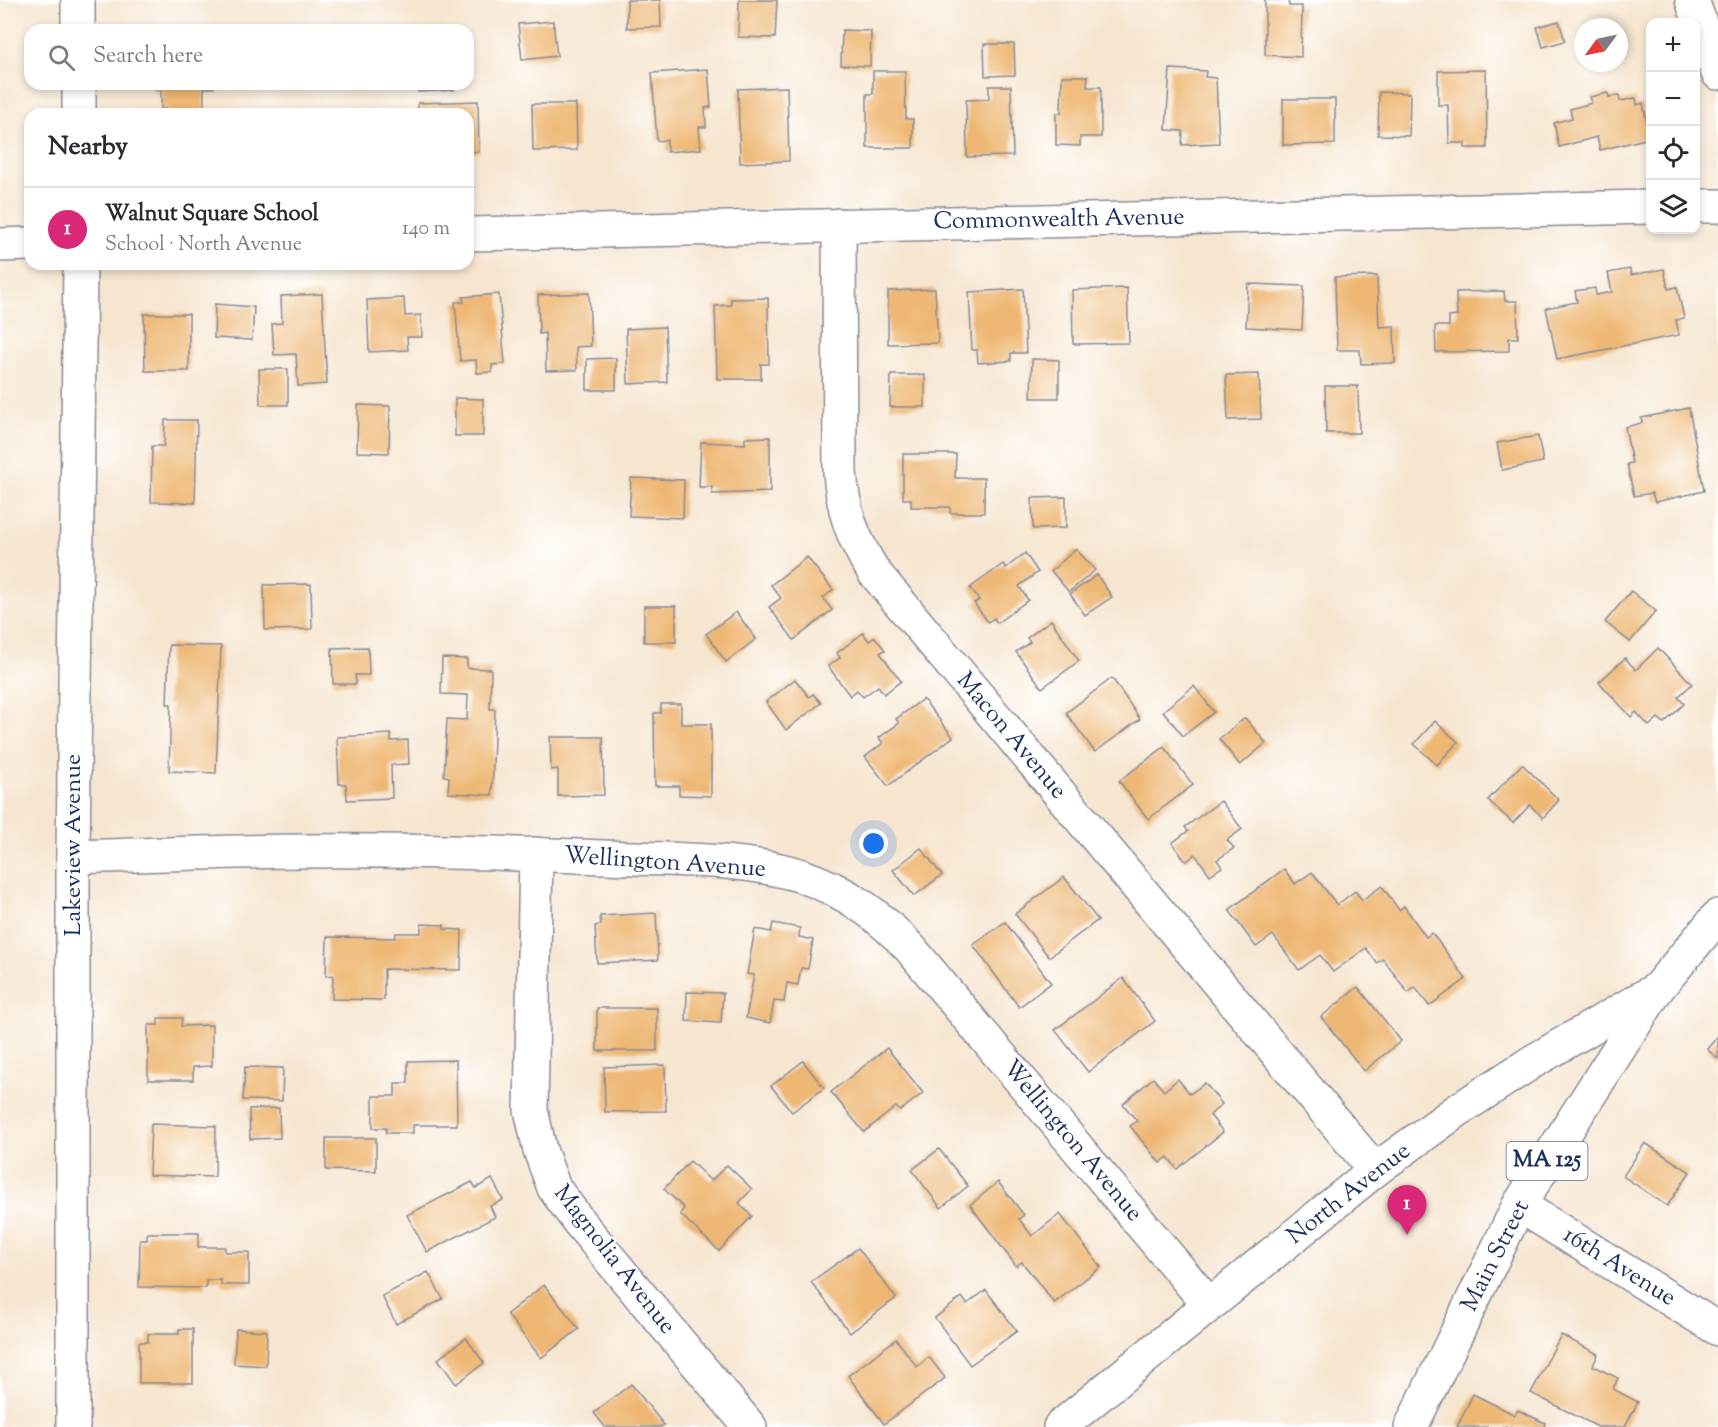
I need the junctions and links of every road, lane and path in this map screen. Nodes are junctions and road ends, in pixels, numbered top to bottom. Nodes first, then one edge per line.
1 (78, 0) edge
2 (1692, 0) edge
3 (78, 24) edge
4 (1718, 73) edge
5 (79, 90) edge
6 (79, 108) edge
7 (1700, 206) edge
8 (1718, 206) edge
9 (1646, 207) edge
10 (839, 225) junction
11 (474, 234) edge
12 (24, 244) edge
13 (0, 245) edge
14 (80, 270) edge
15 (536, 854) junction
16 (73, 856) junction
17 (1718, 916) edge
18 (1657, 988) junction
19 (1375, 1170) junction
20 (1520, 1205) junction
21 (1209, 1305) junction
22 (1718, 1329) edge
23 (73, 1427) edge
24 (750, 1427) edge
25 (1060, 1427) edge
26 (1411, 1427) edge

1 - 3 street
2 - 4 street
5 - 6 street
7 - 8 street
9 - 10 street, Commonwealth Avenue
10 - 11 street, Commonwealth Avenue
10 - 19 street, Macon Avenue
12 - 13 street
14 - 16 street, Lakeview Avenue
15 - 16 street, Wellington Avenue
15 - 21 street, Wellington Avenue
15 - 24 street, Magnolia Avenue
16 - 23 street, Lakeview Avenue
17 - 18 street, Main Street / MA 125
18 - 19 street, North Avenue
18 - 20 street, Main Street / MA 125
19 - 21 street, North Avenue
20 - 22 street, 16th Avenue
20 - 26 street, Main Street / MA 125
21 - 25 street, North Avenue

